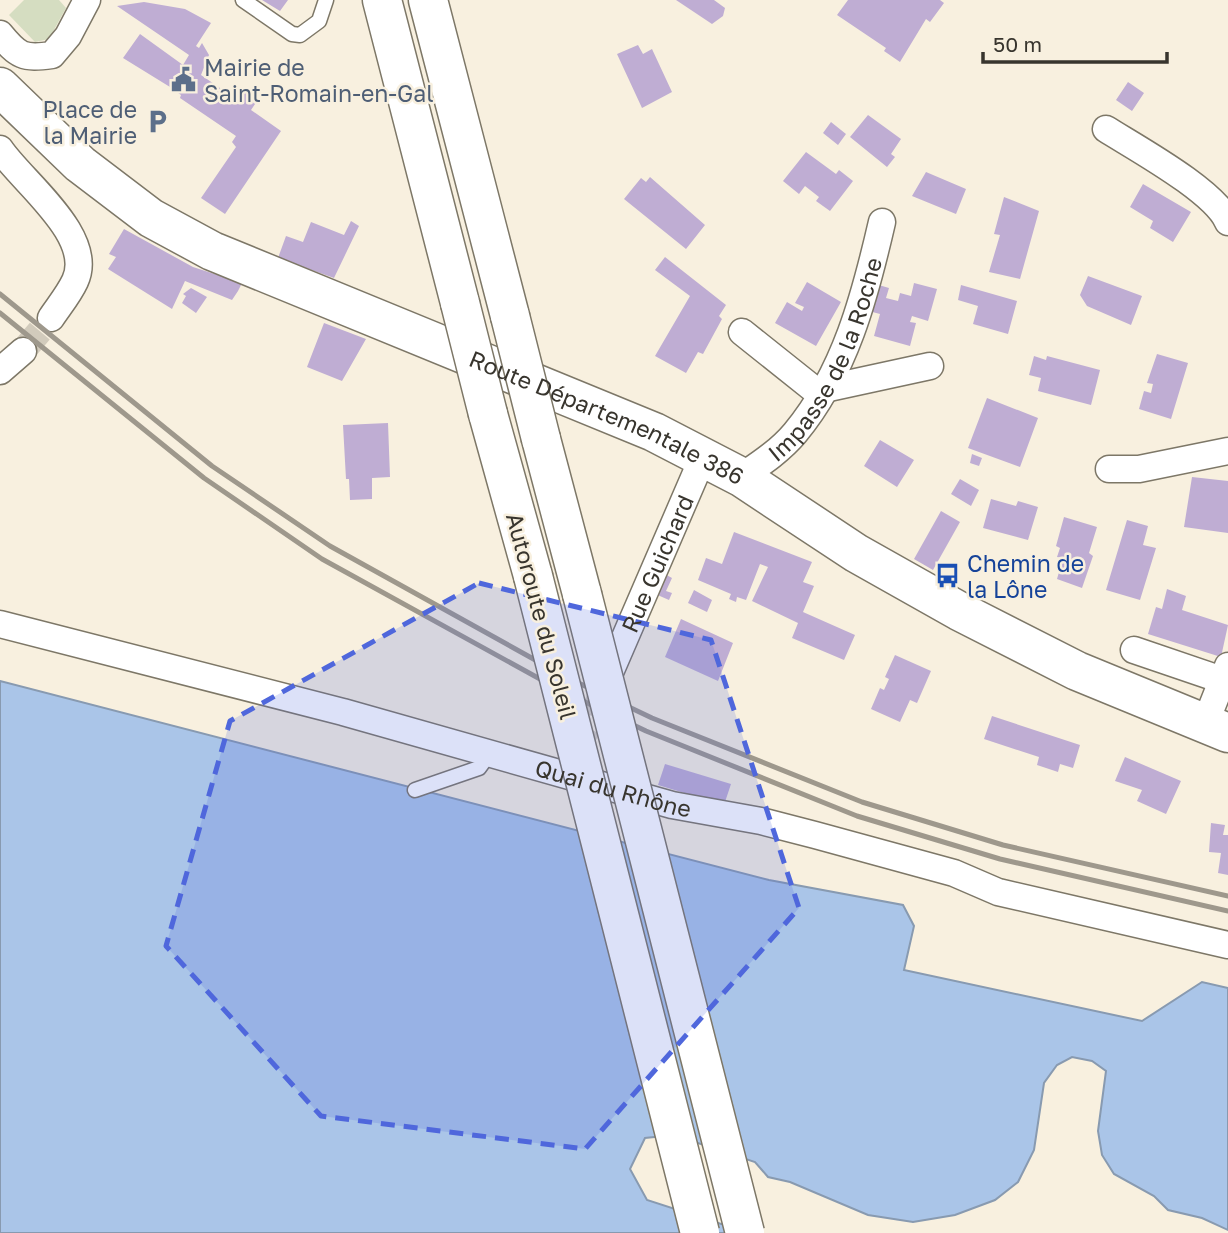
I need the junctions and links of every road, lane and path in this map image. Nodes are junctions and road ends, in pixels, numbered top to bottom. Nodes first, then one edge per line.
1 (243, 0) edge
2 (326, 0) edge
3 (382, 0) edge
4 (428, 0) edge
5 (83, 2) edge
6 (0, 34) edge
7 (0, 88) edge
8 (1106, 129) dead end
9 (0, 149) edge
10 (881, 222) dead end
11 (1228, 222) edge
12 (51, 318) tunnel mouth
13 (742, 332) dead end
14 (23, 351) tunnel mouth
15 (930, 366) dead end
16 (0, 372) edge
17 (823, 392) junction
18 (1228, 451) edge
19 (704, 457) junction
20 (1109, 469) dead end
21 (741, 477) junction
22 (0, 624) edge
23 (1134, 650) dead end
24 (611, 670) tunnel mouth
25 (1226, 676) edge
26 (1216, 729) edge
27 (489, 754) junction
28 (415, 790) dead end
29 (1228, 945) edge
30 (700, 1233) edge
31 (746, 1233) edge

1 - 2 lane
3 - 30 main road, Autoroute du Soleil, bridge
4 - 31 main road, Autoroute du Soleil, bridge
5 - 6 street
7 - 19 main road, Route Départementale 386
8 - 11 street
9 - 12 street
10 - 17 street, Impasse de la Roche
13 - 17 street
14 - 16 street
15 - 17 street
17 - 21 street, Impasse de la Roche
18 - 20 street
19 - 21 main road, Route Départementale 386
19 - 24 street, Rue Guichard
21 - 26 main road, Route Départementale 386
22 - 27 street, Quai du Rhône
23 - 25 street
25 - 26 street
27 - 28 lane
27 - 29 street, Quai du Rhône

